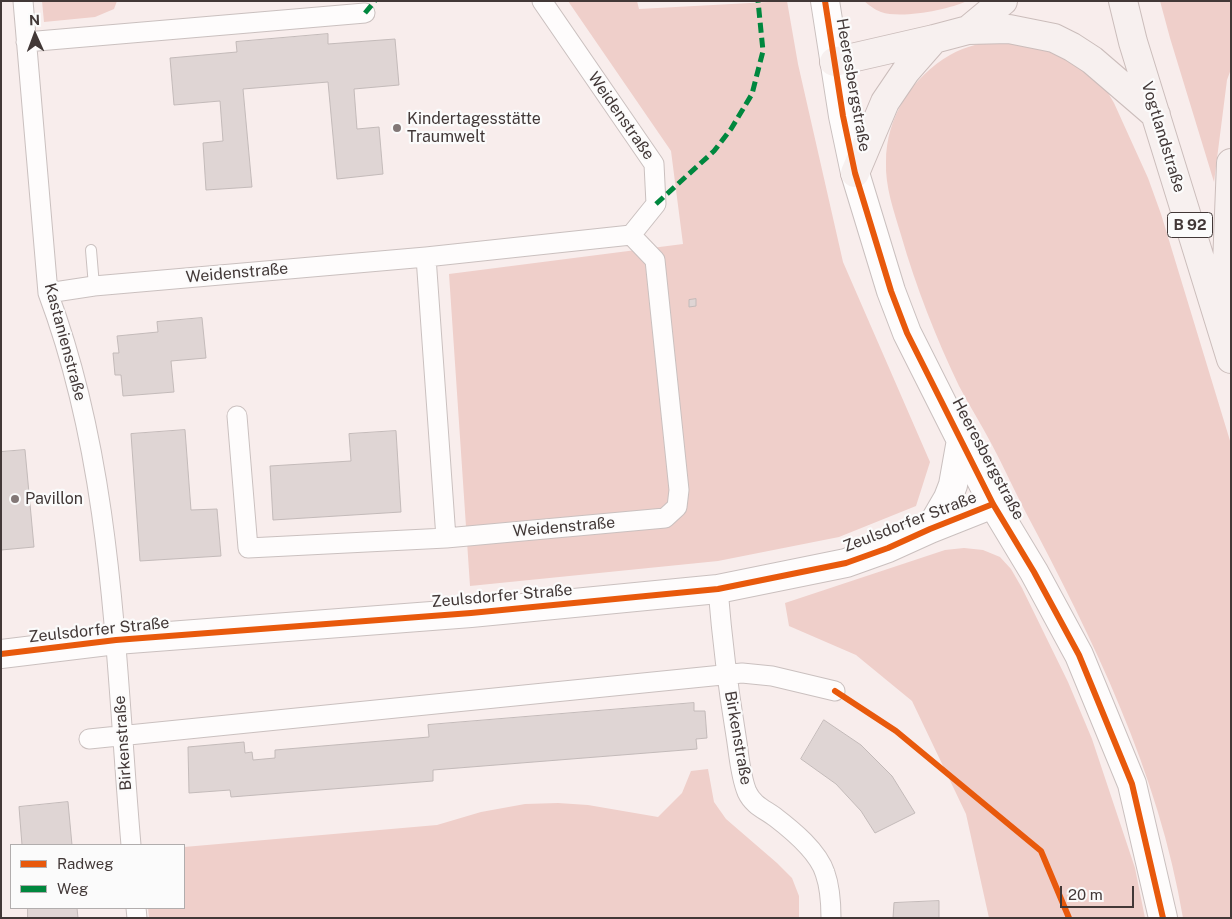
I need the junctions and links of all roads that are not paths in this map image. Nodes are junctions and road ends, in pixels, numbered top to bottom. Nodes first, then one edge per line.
1 (22, 1) edge
2 (542, 1) edge
3 (825, 1) edge
4 (1003, 1) edge
5 (1123, 1) edge
6 (365, 14) dead end
7 (968, 30) junction
8 (934, 39) junction
9 (26, 42) junction
10 (834, 62) junction
11 (1156, 115) junction
12 (1231, 163) edge
13 (855, 173) junction
14 (631, 235) junction
15 (91, 250) dead end
16 (426, 256) junction
17 (94, 286) junction
18 (48, 293) junction
19 (1228, 347) edge
20 (238, 416) dead end
21 (962, 440) junction
22 (993, 504) junction
23 (930, 529) junction
24 (446, 538) junction
25 (718, 589) junction
26 (116, 640) junction
27 (1, 654) edge
28 (726, 674) junction
29 (836, 691) dead end
30 (121, 737) junction
31 (89, 740) dead end
32 (131, 844) edge
33 (831, 918) edge
34 (1163, 918) edge

1 - 9 street, Kastanienstraße
2 - 14 street, Weidenstraße
3 - 10 street, Heeresbergstraße
4 - 7 main road
5 - 11 main road, Vogtlandstraße / B 92
6 - 9 street
7 - 8 main road
7 - 11 main road
8 - 10 main road
8 - 13 main road
9 - 18 street, Kastanienstraße
10 - 13 street, Heeresbergstraße
11 - 19 main road, Vogtlandstraße / B 92
12 - 19 main road
13 - 21 street, Heeresbergstraße
14 - 16 street, Weidenstraße
14 - 24 street, Weidenstraße
15 - 17 lane
16 - 17 street, Weidenstraße
16 - 24 street
17 - 18 street, Weidenstraße
18 - 26 street, Kastanienstraße
20 - 24 street
21 - 22 street, Heeresbergstraße
21 - 23 street
22 - 23 street, Zeulsdorfer Straße
22 - 34 street, Heeresbergstraße
23 - 25 street, Zeulsdorfer Straße
25 - 26 street, Zeulsdorfer Straße
25 - 28 street
26 - 27 street, Zeulsdorfer Straße
26 - 30 street, Birkenstraße
28 - 29 street
28 - 30 street
28 - 33 street, Birkenstraße
30 - 31 street
30 - 32 street, Birkenstraße

